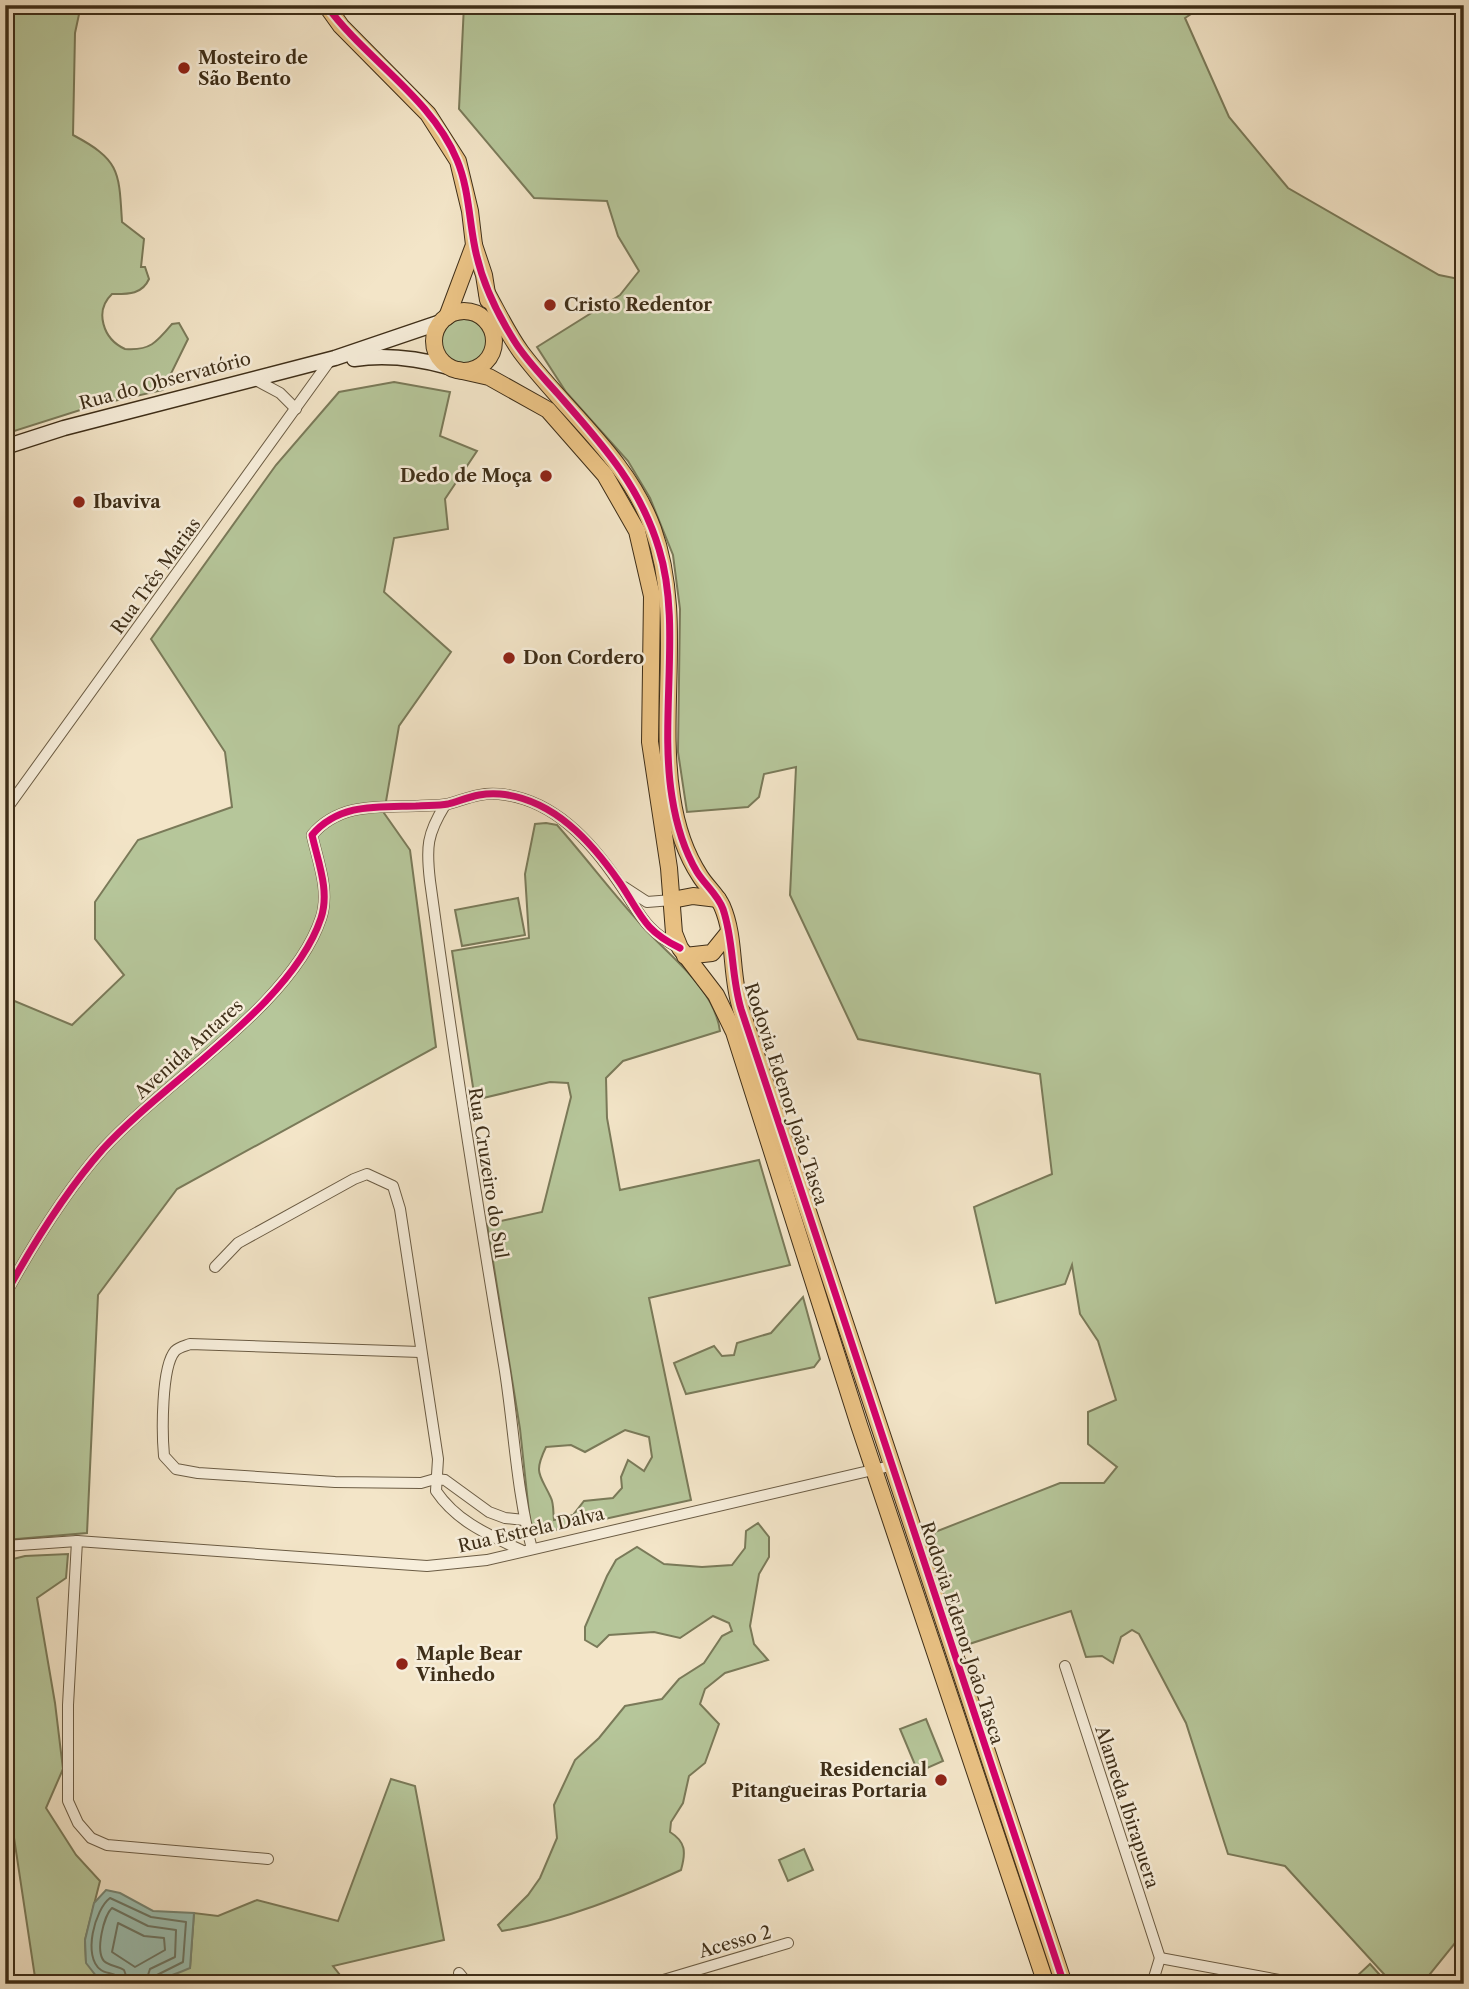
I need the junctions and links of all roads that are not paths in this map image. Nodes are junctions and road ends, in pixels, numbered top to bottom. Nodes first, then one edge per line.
1 (326, 5) edge
2 (474, 245) junction
3 (444, 319) junction
4 (494, 326) junction
5 (333, 358) junction
6 (454, 369) junction
7 (252, 378) junction
8 (546, 381) junction
9 (532, 401) junction
10 (296, 409) junction
11 (5, 447) edge
12 (9, 801) edge
13 (445, 805) junction
14 (5, 811) edge
15 (621, 885) junction
16 (718, 899) junction
17 (672, 900) junction
18 (729, 932) junction
19 (682, 952) junction
20 (215, 1267) dead end
21 (5, 1295) edge
22 (420, 1352) junction
23 (883, 1468) junction
24 (435, 1479) junction
25 (524, 1520) junction
26 (76, 1541) junction
27 (5, 1546) edge
28 (527, 1550) junction
29 (1065, 1666) dead end
30 (268, 1859) dead end
31 (788, 1943) dead end
32 (1160, 1958) junction
33 (459, 1973) dead end
34 (468, 1984) edge
35 (650, 1984) edge
36 (1046, 1984) edge
37 (1064, 1984) edge
38 (1152, 1984) edge
39 (1301, 1984) edge

1 - 2 main road, Rodovia Edenor João Tasca
2 - 3 main road
2 - 4 main road, Rodovia Edenor João Tasca
3 - 4 main road
3 - 5 street, Rua do Observatório
3 - 6 main road
4 - 6 main road
4 - 8 main road, Rodovia Edenor João Tasca
5 - 6 street, Rua do Observatório
5 - 7 street, Rua do Observatório
5 - 10 street, Rua Três Marias
6 - 9 main road, Rodovia Edenor João Tasca
7 - 10 street
7 - 11 street, Rua do Observatório
8 - 9 main road
8 - 16 main road, Rodovia Edenor João Tasca
9 - 17 main road, Rodovia Edenor João Tasca
10 - 12 street, Rua Três Marias
12 - 14 street, Rua Três Marias
13 - 15 street
13 - 21 street, Avenida Antares
13 - 25 street, Rua Cruzeiro do Sul
15 - 17 street
15 - 19 street
16 - 17 main road
16 - 18 main road, Rodovia Edenor João Tasca
17 - 19 main road, Rodovia Edenor João Tasca
18 - 19 main road
18 - 23 main road, Rodovia Edenor João Tasca
19 - 23 main road, Rodovia Edenor João Tasca
20 - 22 street
22 - 24 street
22 - 24 street
23 - 28 street, Rua Estrela Dalva
23 - 36 main road, Rodovia Edenor João Tasca
23 - 37 main road, Rodovia Edenor João Tasca
24 - 25 street
24 - 28 street
25 - 28 street, Rua Cruzeiro do Sul
26 - 27 street, Rua Estrela Dalva
26 - 28 street, Rua Estrela Dalva
26 - 30 street
29 - 32 street, Alameda Ibirapuera
31 - 35 street, Acesso 2
32 - 38 street
32 - 39 street
33 - 34 street

